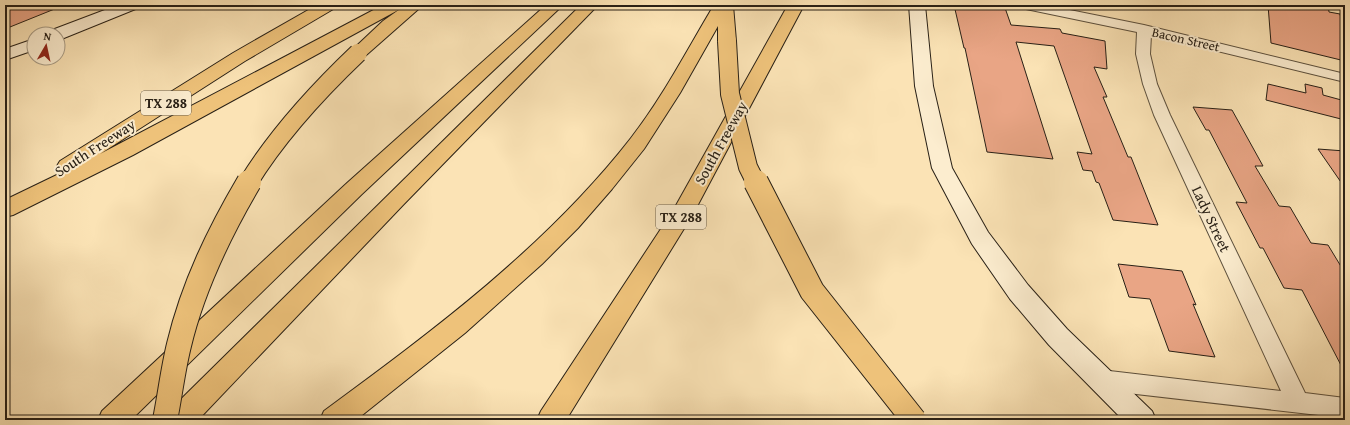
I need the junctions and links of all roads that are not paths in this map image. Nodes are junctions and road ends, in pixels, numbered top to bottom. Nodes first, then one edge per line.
1 (132, 5) edge
2 (329, 5) edge
3 (395, 5) edge
4 (415, 5) edge
5 (555, 5) edge
6 (590, 5) edge
7 (722, 5) edge
8 (725, 5) edge
9 (796, 5) edge
10 (917, 5) edge
11 (1026, 5) edge
12 (1144, 30) junction
13 (66, 31) edge
14 (26, 47) edge
15 (5, 55) edge
16 (1345, 78) edge
17 (5, 206) edge
18 (5, 209) edge
19 (1101, 380) junction
20 (1298, 402) junction
21 (1345, 408) edge
22 (112, 420) edge
23 (165, 420) edge
24 (179, 420) edge
25 (334, 420) edge
26 (551, 420) edge
27 (914, 420) edge
28 (1142, 420) edge

1 - 13 main road
2 - 17 highway, South Freeway / TX 288
3 - 18 highway
4 - 23 highway, bridge
5 - 22 highway
6 - 24 highway
7 - 25 highway
8 - 27 highway, bridge
9 - 26 highway, South Freeway / TX 288
10 - 19 main road
11 - 12 street, Bacon Street
12 - 16 street, Bacon Street
12 - 20 street, Lady Street
14 - 15 main road
19 - 20 street
19 - 28 main road
20 - 21 street

